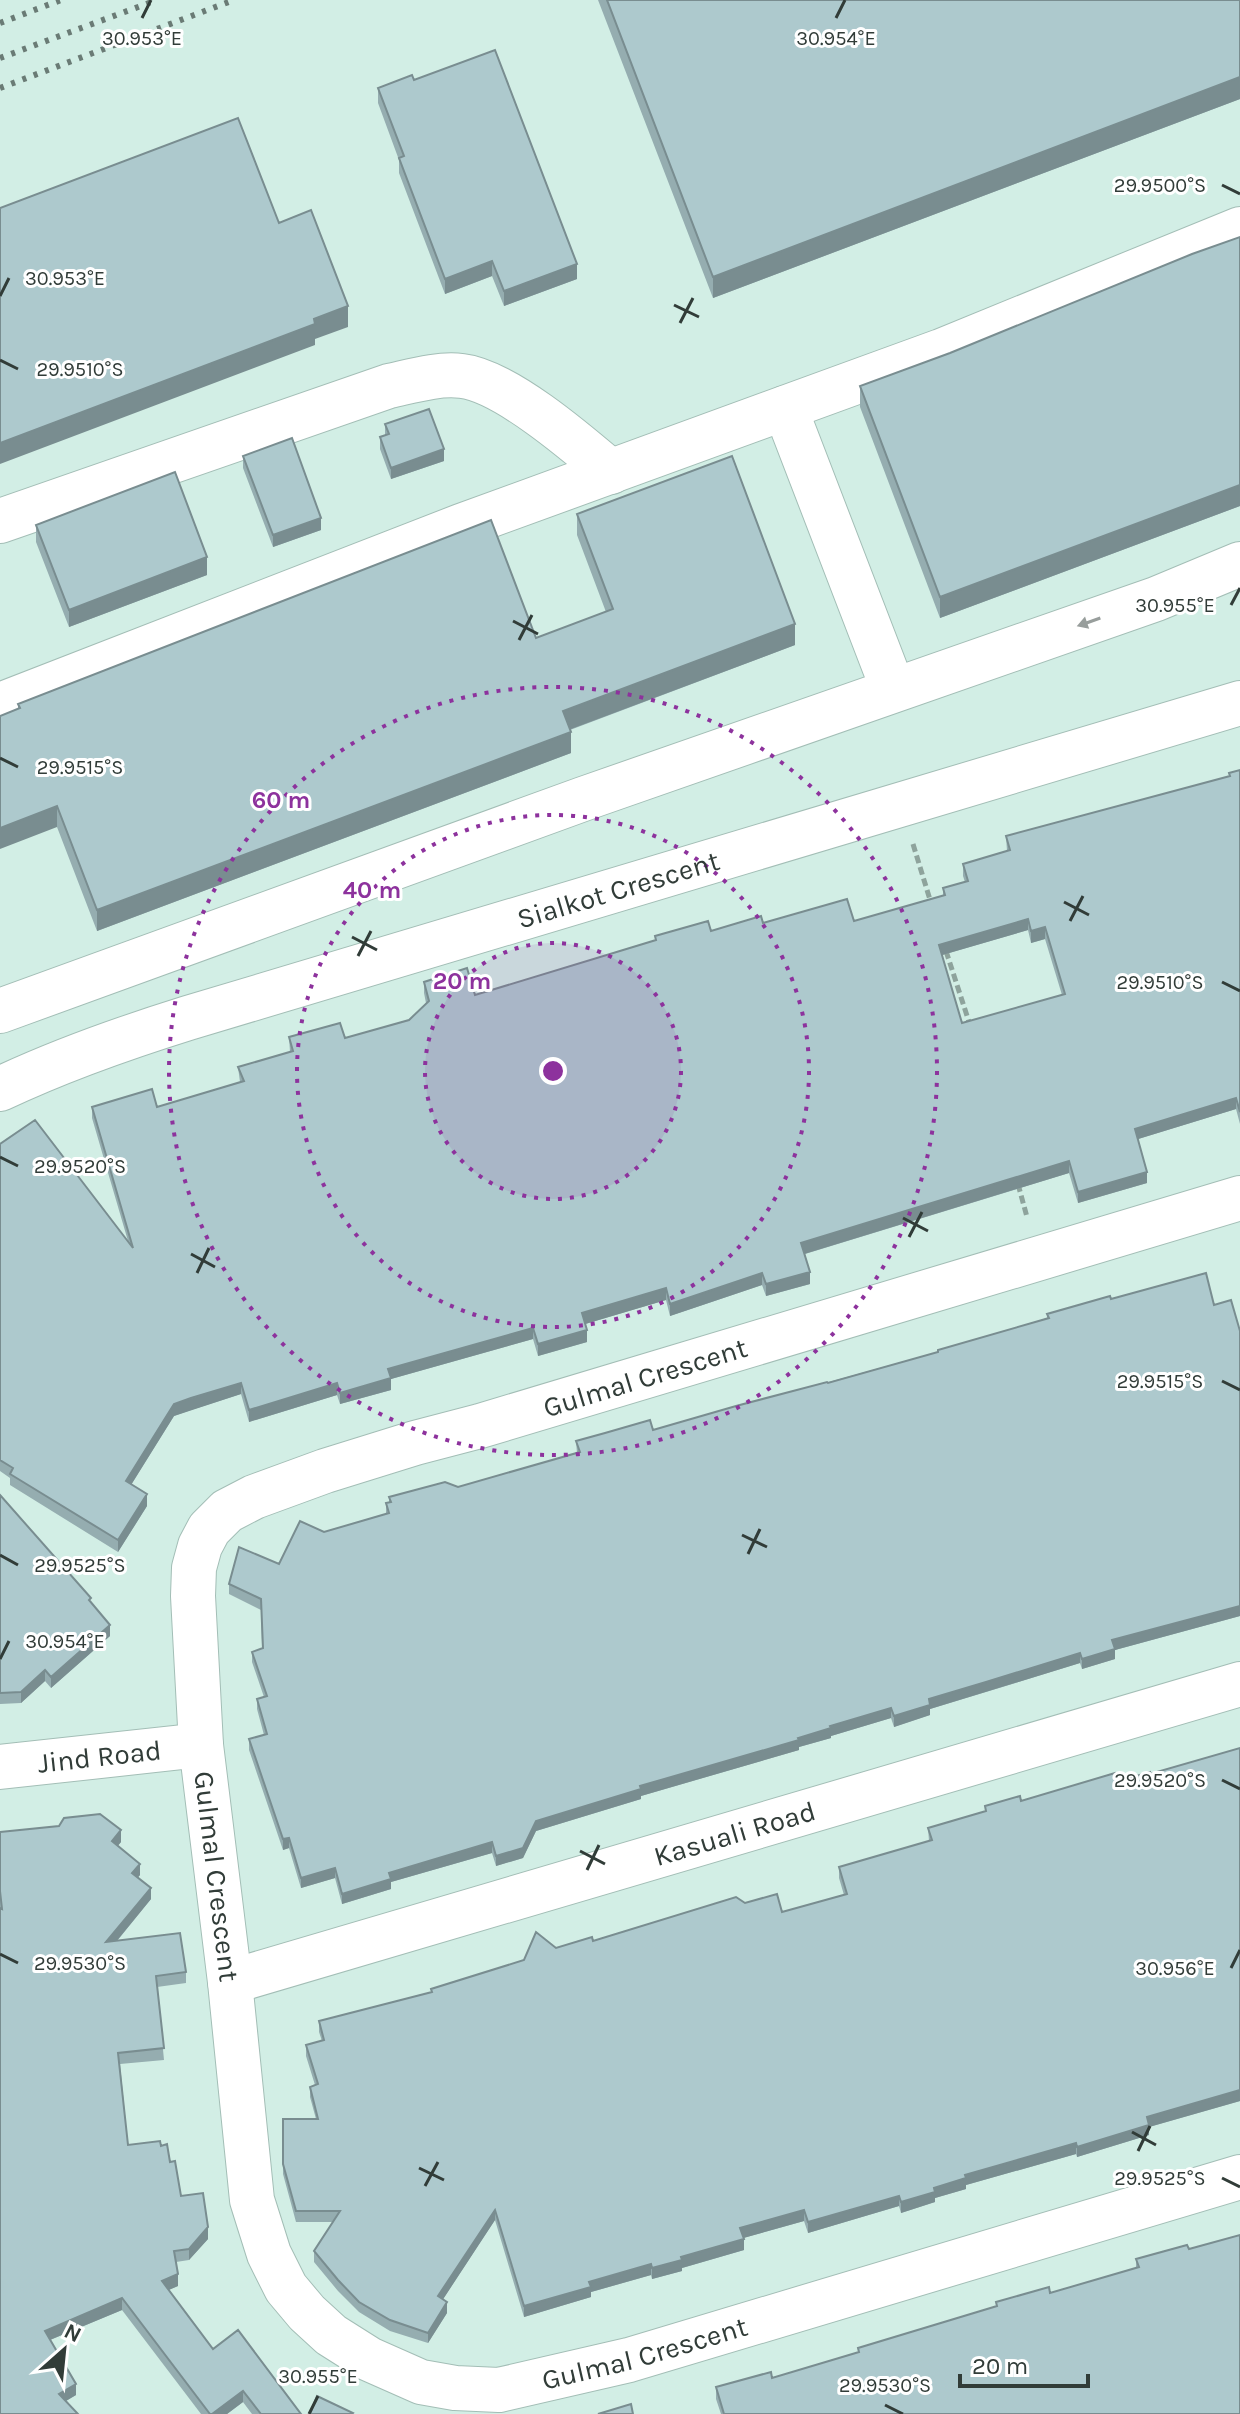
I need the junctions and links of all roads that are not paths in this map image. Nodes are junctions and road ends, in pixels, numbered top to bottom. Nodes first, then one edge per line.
1 (1240, 229) edge
2 (785, 408) junction
3 (611, 472) junction
4 (0, 521) edge
5 (1240, 564) edge
6 (893, 689) junction
7 (1240, 703) edge
8 (0, 705) edge
9 (0, 1011) edge
10 (0, 1089) edge
11 (1240, 1198) edge
12 (1240, 1684) edge
13 (201, 1745) junction
14 (0, 1767) edge
15 (230, 1982) junction
16 (1240, 2177) edge

1 - 2 street
2 - 3 street
2 - 6 street
3 - 4 street
3 - 8 street
5 -> 6 street
6 - 9 street
7 - 10 street, Sialkot Crescent
11 - 13 street, Gulmal Crescent
12 - 15 street, Kasuali Road
13 - 14 street, Jind Road
13 - 15 street, Gulmal Crescent
15 - 16 street, Gulmal Crescent

